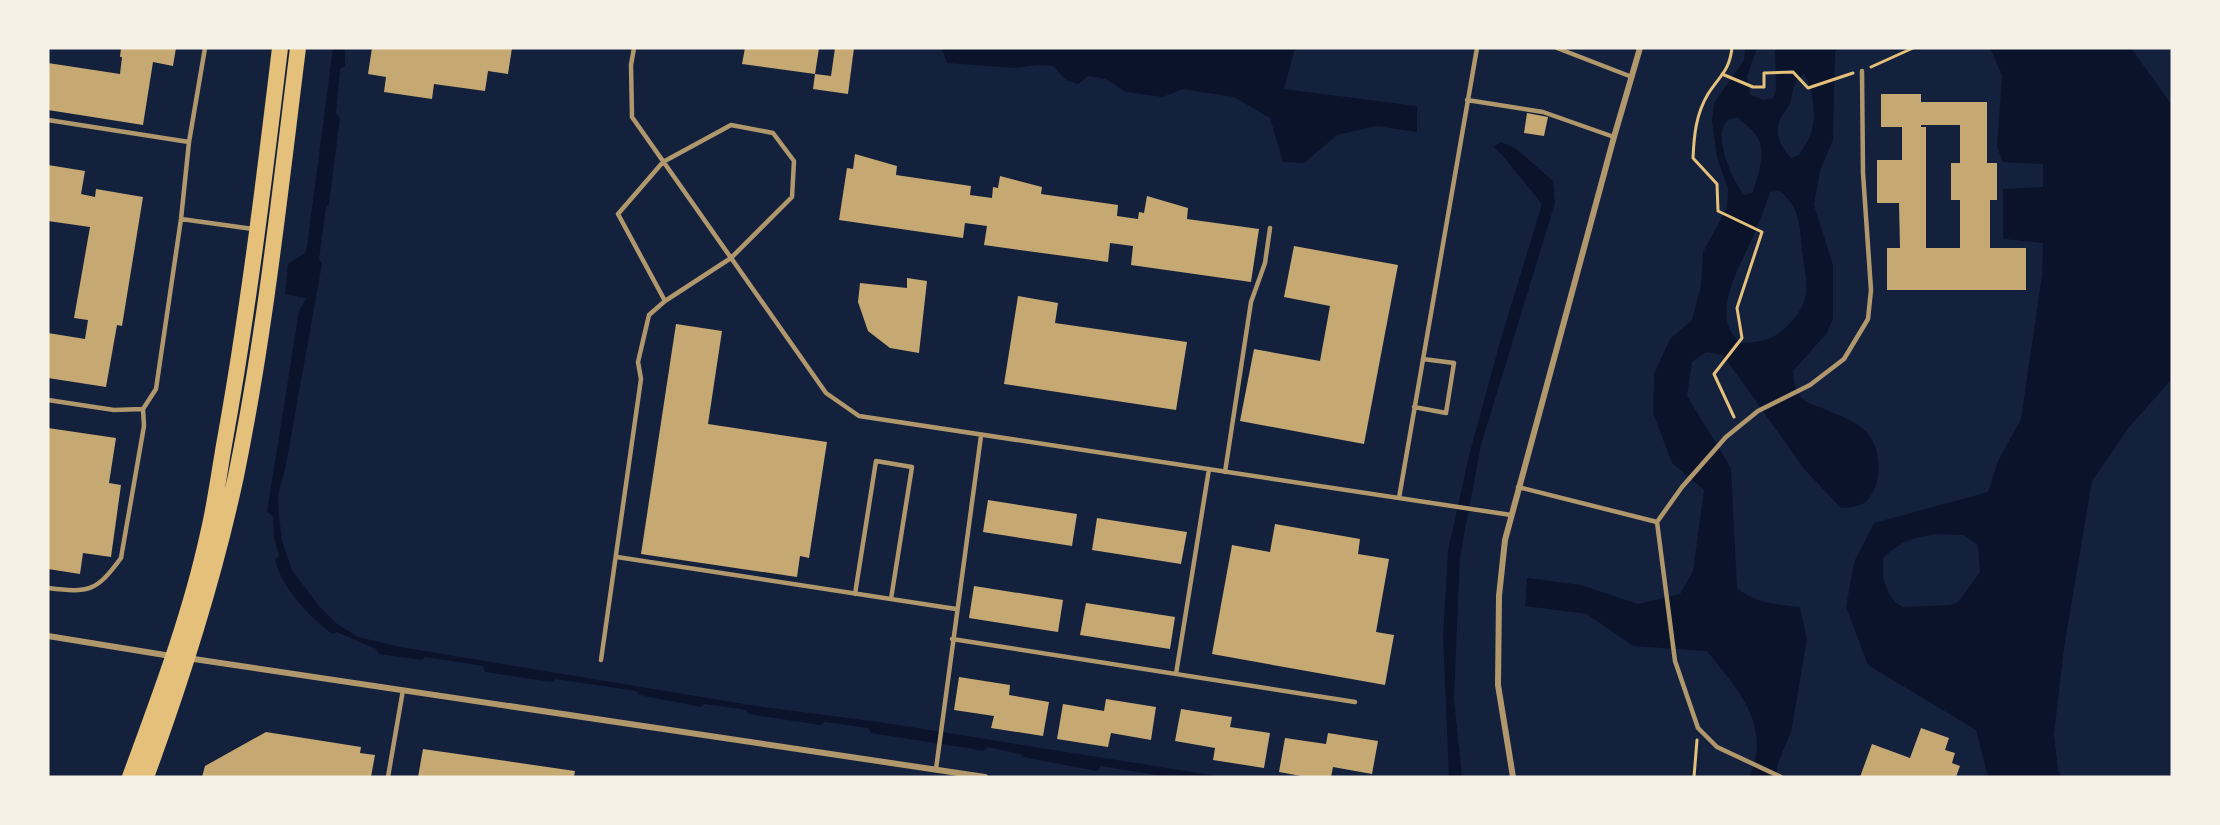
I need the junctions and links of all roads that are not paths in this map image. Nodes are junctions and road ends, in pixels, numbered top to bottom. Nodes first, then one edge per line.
1 (205, 48) edge
2 (280, 48) edge
3 (298, 48) edge
4 (634, 48) edge
5 (1477, 48) edge
6 (1557, 48) edge
7 (1640, 48) edge
8 (1862, 71) road end
9 (1632, 77) junction
10 (1467, 100) junction
11 (48, 120) edge
12 (1614, 137) junction
13 (189, 142) junction
14 (663, 162) junction
15 (182, 219) junction
16 (1270, 228) dead end
17 (266, 231) junction
18 (731, 258) junction
19 (665, 302) junction
20 (1423, 359) junction
21 (48, 400) edge
22 (1414, 407) junction
23 (143, 409) junction
24 (981, 436) junction
25 (1209, 469) junction
26 (1225, 472) junction
27 (1518, 487) junction
28 (1399, 498) junction
29 (1511, 515) junction
30 (1657, 522) junction
31 (617, 556) junction
32 (48, 588) edge
33 (855, 594) junction
34 (891, 599) junction
35 (956, 609) junction
36 (48, 636) edge
37 (952, 639) junction
38 (180, 657) junction
39 (601, 660) dead end
40 (1176, 674) junction
41 (403, 690) junction
42 (1355, 702) dead end
43 (936, 769) junction
44 (130, 777) edge
45 (146, 777) edge
46 (388, 777) edge
47 (934, 777) edge
48 (985, 777) edge
49 (1513, 777) edge
50 (1781, 777) edge

1 - 13 lane
2 - 17 highway
3 - 17 highway
4 - 14 lane
5 - 10 lane
6 - 9 lane
7 - 9 street
8 - 30 lane
9 - 12 street
10 - 12 lane
10 - 20 lane
11 - 13 lane
12 - 27 street
13 - 15 lane
14 - 18 lane
14 - 18 lane
14 - 19 lane
15 - 17 lane
15 - 23 lane
16 - 26 lane
17 - 38 highway
18 - 19 lane
18 - 24 lane
19 - 31 lane
20 - 22 lane
20 - 22 lane
21 - 23 lane
22 - 28 lane
23 - 32 lane
24 - 25 lane
24 - 35 lane
25 - 26 lane
25 - 40 lane
26 - 28 lane
27 - 29 street
27 - 30 lane
28 - 29 lane
29 - 49 street
30 - 50 lane
31 - 33 lane
31 - 39 lane
33 - 34 lane
33 - 34 lane
34 - 35 lane
35 - 37 lane
36 - 38 street
37 - 40 lane
37 - 43 lane
38 - 41 street
38 - 44 highway
38 - 45 highway
40 - 42 lane
41 - 43 street
41 - 46 lane
43 - 47 street
43 - 48 street

